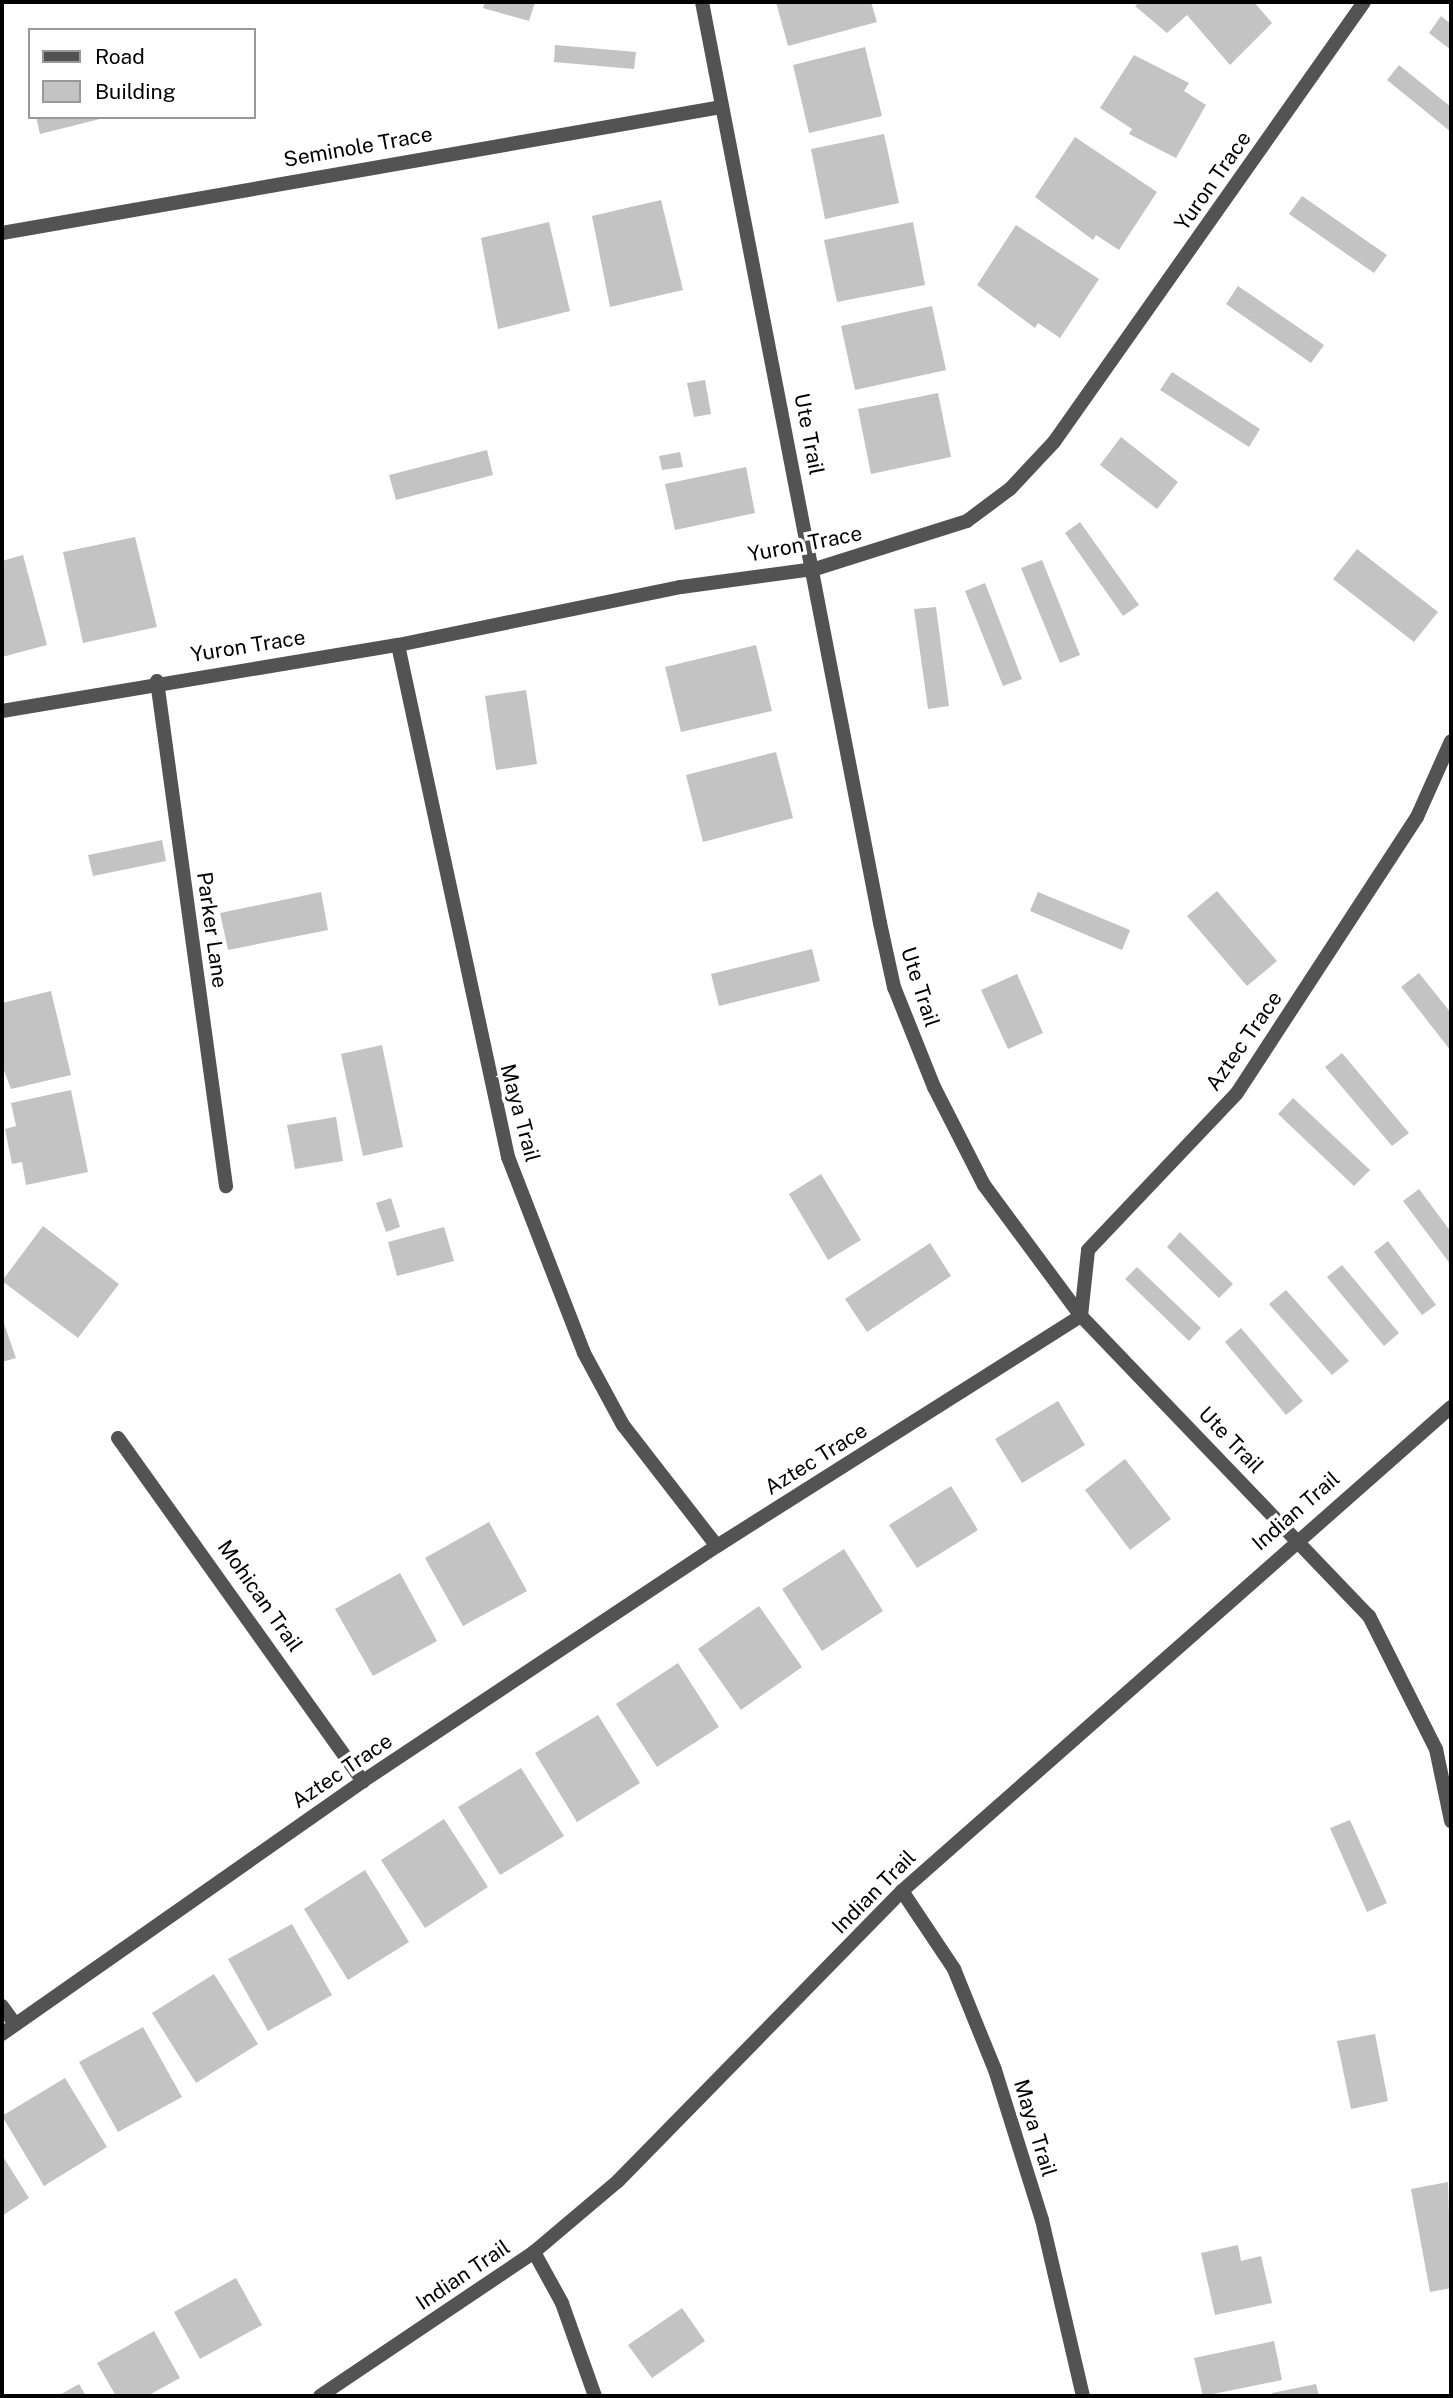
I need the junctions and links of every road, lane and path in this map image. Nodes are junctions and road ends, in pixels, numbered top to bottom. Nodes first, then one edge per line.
1 (702, 2) edge
2 (1364, 2) edge
3 (722, 107) junction
4 (2, 233) edge
5 (814, 569) junction
6 (398, 645) junction
7 (157, 681) junction
8 (2, 711) edge
9 (1451, 741) edge
10 (226, 1186) dead end
11 (1082, 1316) junction
12 (1451, 1407) edge
13 (118, 1438) dead end
14 (1297, 1537) junction
15 (717, 1546) junction
16 (363, 1781) junction
17 (1451, 1821) edge
18 (902, 1891) junction
19 (2, 2006) edge
20 (15, 2024) junction
21 (2, 2034) edge
22 (534, 2252) junction
23 (320, 2396) edge
24 (595, 2396) edge
25 (1083, 2396) edge

1 - 3 street, Ute Trail
2 - 5 street, Yuron Trace
3 - 4 street, Seminole Trace
3 - 5 street, Ute Trail
5 - 6 street, Yuron Trace
5 - 11 street, Ute Trail
6 - 7 street, Yuron Trace
6 - 15 street, Maya Trail
7 - 8 street, Yuron Trace
7 - 10 street, Parker Lane
9 - 11 street, Aztec Trace
11 - 14 street, Ute Trail
11 - 15 street, Aztec Trace
12 - 14 street, Indian Trail
13 - 16 street, Mohican Trail
14 - 17 street, Ute Trail
14 - 18 street, Indian Trail
15 - 16 street, Aztec Trace
16 - 20 street, Aztec Trace
18 - 22 street, Indian Trail
18 - 25 street, Maya Trail
19 - 20 street
20 - 21 street, Aztec Trace
22 - 23 street, Indian Trail
22 - 24 street

